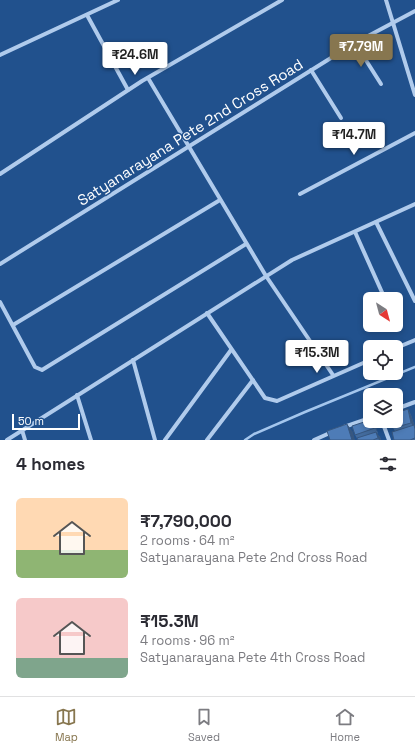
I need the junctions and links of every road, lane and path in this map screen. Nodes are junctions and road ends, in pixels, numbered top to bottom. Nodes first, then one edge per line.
1 (118, 0) edge
2 (282, 0) edge
3 (386, 0) edge
4 (415, 11) edge
5 (87, 15) junction
6 (392, 23) junction
7 (355, 43) junction
8 (0, 56) edge
9 (311, 70) junction
10 (148, 78) junction
11 (381, 84) dead end
12 (128, 90) junction
13 (415, 95) edge
14 (341, 118) dead end
15 (415, 133) edge
16 (187, 147) junction
17 (0, 174) edge
18 (300, 194) dead end
19 (220, 200) junction
20 (415, 204) edge
21 (376, 222) junction
22 (355, 232) junction
23 (246, 244) junction
24 (0, 264) edge
25 (266, 276) junction
26 (382, 292) edge
27 (0, 302) edge
28 (415, 302) edge
29 (208, 313) junction
30 (13, 325) junction
31 (415, 340) edge
32 (403, 345) edge
33 (231, 350) junction
34 (133, 360) junction
35 (363, 363) edge
36 (333, 376) junction
37 (253, 380) junction
38 (77, 395) junction
39 (415, 402) edge
40 (403, 406) edge
41 (363, 420) edge
42 (342, 428) edge
43 (385, 428) edge
44 (22, 430) junction
45 (335, 430) edge
46 (322, 438) edge
47 (7, 440) edge
48 (25, 440) edge
49 (91, 440) edge
50 (155, 440) edge
51 (165, 440) edge
52 (207, 440) edge
53 (314, 440) edge
54 (389, 440) edge

1 - 5 street
2 - 10 street
3 - 6 street
4 - 6 street, Satyanarayana Pete 2nd Cross Road
5 - 8 street
5 - 12 street
6 - 7 street, Satyanarayana Pete 2nd Cross Road
6 - 13 street
7 - 9 street, Satyanarayana Pete 2nd Cross Road
7 - 11 street
9 - 14 street
9 - 16 street, Satyanarayana Pete 2nd Cross Road
10 - 12 street
10 - 16 street
12 - 17 street
15 - 18 street
16 - 19 street
16 - 24 street, Satyanarayana Pete 2nd Cross Road
19 - 23 street
19 - 30 street
20 - 21 street
21 - 22 street
21 - 28 street
22 - 25 street
22 - 26 street
23 - 25 street
23 - 30 street
25 - 29 street
25 - 36 street
27 - 30 street
29 - 33 street
29 - 34 street
31 - 32 street
33 - 37 street
33 - 51 street
34 - 38 street
34 - 50 street
35 - 36 street
36 - 37 street
37 - 52 street
38 - 44 street
38 - 49 street
39 - 40 street
41 - 42 street
43 - 54 street
44 - 47 street
44 - 48 street
45 - 46 street
46 - 53 street

